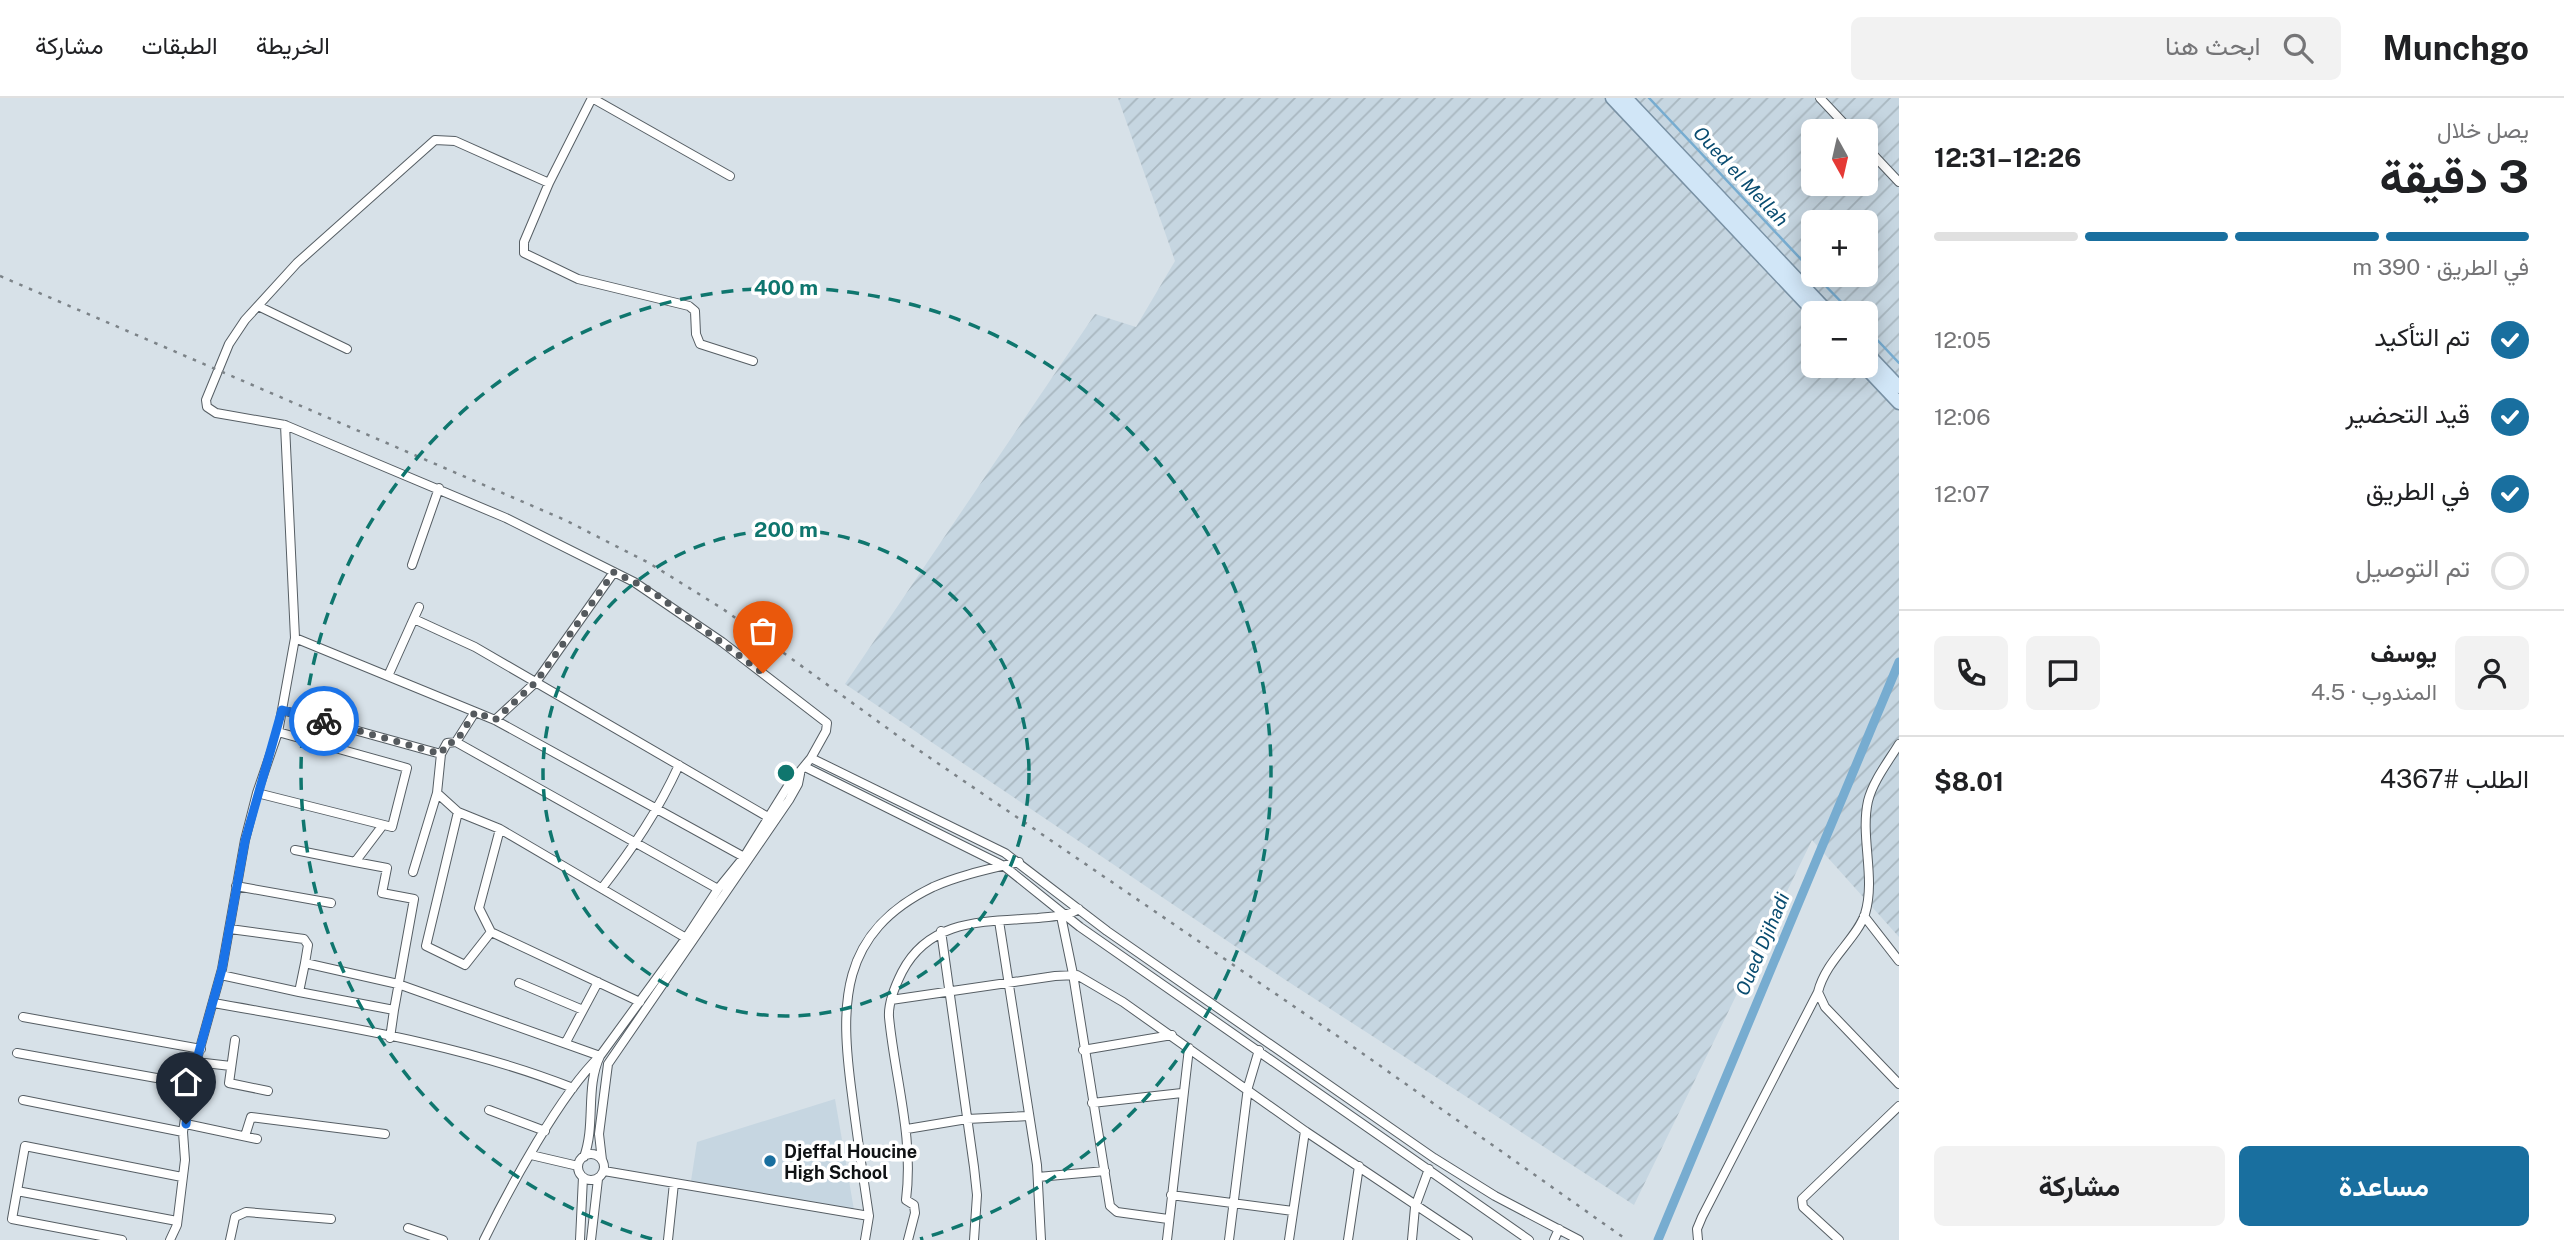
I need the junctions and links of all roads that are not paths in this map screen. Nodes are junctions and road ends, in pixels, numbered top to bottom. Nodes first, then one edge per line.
1 (592, 98) edge
2 (1612, 98) edge
3 (1626, 98) edge
4 (1820, 98) edge
5 (1840, 119) edge
6 (1878, 160) edge
7 (730, 176) dead end
8 (549, 183) junction
9 (1899, 183) edge
10 (1804, 301) edge
11 (1818, 301) edge
12 (258, 306) junction
13 (347, 349) dead end
14 (753, 361) dead end
15 (1878, 365) edge
16 (1875, 378) edge
17 (1899, 387) edge
18 (1899, 403) edge
19 (285, 425) junction
20 (439, 488) junction
21 (412, 565) dead end
22 (614, 572) junction
23 (419, 607) dead end
24 (414, 619) junction
25 (295, 638) junction
26 (388, 676) junction
27 (536, 682) junction
28 (282, 710) junction
29 (475, 712) junction
30 (495, 720) junction
31 (278, 732) junction
32 (456, 742) junction
33 (1899, 744) edge
34 (441, 754) junction
35 (811, 758) junction
36 (679, 765) junction
37 (802, 771) junction
38 (257, 793) junction
39 (437, 793) junction
40 (659, 808) junction
41 (458, 811) junction
42 (768, 817) junction
43 (383, 825) junction
44 (500, 828) junction
45 (637, 843) junction
46 (295, 850) dead end
47 (744, 857) junction
48 (355, 862) junction
49 (1019, 862) junction
50 (1004, 866) junction
51 (413, 872) dead end
52 (236, 886) junction
53 (602, 888) junction
54 (718, 889) junction
55 (331, 903) dead end
56 (1079, 909) junction
57 (1063, 916) junction
58 (1864, 916) junction
59 (999, 921) junction
60 (230, 929) junction
61 (941, 931) junction
62 (491, 932) junction
63 (686, 938) junction
64 (1899, 961) edge
65 (305, 963) junction
66 (1073, 974) junction
67 (221, 975) junction
68 (598, 982) junction
69 (1007, 982) junction
70 (519, 983) dead end
71 (398, 984) junction
72 (950, 991) junction
73 (299, 992) junction
74 (1818, 992) junction
75 (891, 1000) junction
76 (640, 1002) junction
77 (214, 1003) junction
78 (394, 1010) junction
79 (583, 1010) junction
80 (23, 1017) dead end
81 (1172, 1035) junction
82 (390, 1038) junction
83 (1262, 1040) junction
84 (235, 1041) dead end
85 (566, 1042) junction
86 (1189, 1048) junction
87 (201, 1049) junction
88 (1083, 1050) junction
89 (1258, 1052) junction
90 (17, 1053) dead end
91 (600, 1056) junction
92 (197, 1062) junction
93 (232, 1066) junction
94 (190, 1084) junction
95 (1899, 1084) edge
96 (1248, 1087) junction
97 (573, 1088) junction
98 (268, 1091) dead end
99 (1182, 1093) junction
100 (23, 1100) dead end
101 (1092, 1103) junction
102 (1899, 1106) edge
103 (489, 1110) dead end
104 (1029, 1116) junction
105 (967, 1119) junction
106 (185, 1128) junction
107 (907, 1129) junction
108 (545, 1131) junction
109 (1305, 1131) junction
110 (385, 1135) dead end
111 (246, 1136) junction
112 (257, 1139) dead end
113 (531, 1155) junction
114 (584, 1157) junction
115 (1434, 1158) junction
116 (602, 1160) junction
117 (578, 1166) junction
118 (1359, 1166) junction
119 (604, 1171) junction
120 (1105, 1171) junction
121 (1428, 1171) junction
122 (183, 1177) junction
123 (583, 1177) junction
124 (1038, 1177) junction
125 (598, 1179) junction
126 (674, 1183) junction
127 (17, 1191) junction
128 (1171, 1195) junction
129 (1235, 1204) junction
130 (1415, 1207) junction
131 (1293, 1211) junction
132 (869, 1216) junction
133 (331, 1219) dead end
134 (1168, 1219) junction
135 (177, 1221) junction
136 (408, 1228) dead end
137 (1559, 1229) junction
138 (122, 1240) edge
139 (170, 1240) edge
140 (230, 1240) edge
141 (443, 1240) edge
142 (482, 1240) edge
143 (580, 1240) edge
144 (591, 1240) edge
145 (668, 1240) edge
146 (865, 1240) edge
147 (908, 1240) edge
148 (974, 1240) edge
149 (1041, 1240) edge
150 (1167, 1240) edge
151 (1229, 1240) edge
152 (1289, 1240) edge
153 (1348, 1240) edge
154 (1412, 1240) edge
155 (1468, 1240) edge
156 (1529, 1240) edge
157 (1554, 1240) edge
158 (1565, 1240) edge
159 (1579, 1240) edge
160 (1698, 1240) edge
161 (1839, 1240) edge

1 - 7 street
1 - 8 street
2 - 10 main road
3 - 11 main road
4 - 5 street
6 - 9 street
8 - 12 street
8 - 14 street
12 - 13 street
12 - 19 street
15 - 17 main road
16 - 18 main road
19 - 20 street
19 - 25 street
20 - 21 street
20 - 22 street
22 - 27 street
22 - 35 street
23 - 24 street
24 - 26 street
24 - 27 street
25 - 26 street
25 - 28 street
26 - 29 street
27 - 30 street
27 - 36 street
28 - 31 street
28 - 34 street
29 - 30 street
29 - 32 street
30 - 40 street
31 - 38 street
31 - 43 street
32 - 34 street
32 - 45 street
33 - 58 street
34 - 39 street
35 - 37 street
35 - 49 street
36 - 40 street
36 - 42 street
37 - 42 street
37 - 50 street
37 - 116 street
38 - 43 street
38 - 52 street
39 - 41 street
39 - 51 street
40 - 45 street
40 - 47 street
41 - 44 street
41 - 62 street
42 - 47 street
43 - 48 street
44 - 53 street
44 - 62 street
45 - 53 street
45 - 54 street
46 - 48 street
47 - 54 street
48 - 71 street
49 - 50 street
49 - 56 street
50 - 57 street
50 - 132 street
52 - 55 street
52 - 60 street
53 - 63 street
54 - 63 street
56 - 57 street
56 - 83 street
57 - 59 street
57 - 66 street
57 - 89 street
58 - 64 street
58 - 74 street
59 - 61 street
59 - 69 street
60 - 65 street
60 - 67 street
61 - 72 street
61 - 75 street
62 - 68 street
63 - 76 street
65 - 71 street
65 - 73 street
66 - 69 street
66 - 81 street
66 - 88 street
67 - 73 street
67 - 77 street
68 - 76 street
68 - 79 street
69 - 72 street
69 - 104 street
70 - 79 street
71 - 78 street
71 - 85 street
72 - 75 street
72 - 105 street
73 - 78 street
74 - 95 street
74 - 160 street
75 - 107 street
76 - 91 street
77 - 82 street
77 - 87 street
78 - 82 street
79 - 85 street
80 - 87 street
81 - 86 street
81 - 88 street
82 - 97 street
83 - 89 street
83 - 115 street
84 - 93 street
85 - 91 street
86 - 96 street
86 - 99 street
87 - 92 street
88 - 101 street
89 - 96 street
89 - 121 street
90 - 94 street
91 - 97 street
91 - 114 street
92 - 93 street
92 - 94 street
93 - 98 street
94 - 106 street
96 - 109 street
96 - 129 street
97 - 108 street
99 - 101 street
99 - 128 street
100 - 106 street
101 - 120 street
102 - 161 street
103 - 108 street
104 - 105 street
104 - 124 street
105 - 107 street
105 - 148 street
106 - 111 street
106 - 122 street
107 - 147 street
108 - 113 street
109 - 118 street
109 - 131 street
110 - 111 street
111 - 112 street
113 - 117 street
113 - 142 street
114 - 116 street
114 - 117 street
115 - 121 street
115 - 137 street
116 - 119 street
117 - 123 street
118 - 130 street
118 - 153 street
119 - 125 street
119 - 126 street
120 - 124 street
120 - 134 street
121 - 130 street
121 - 156 street
122 - 127 street
122 - 135 street
123 - 125 street
123 - 143 street
124 - 149 street
125 - 144 street
126 - 132 street
126 - 145 street
127 - 135 street
127 - 138 street
128 - 129 street
128 - 134 street
129 - 131 street
129 - 151 street
130 - 154 street
130 - 155 street
131 - 152 street
132 - 146 street
133 - 140 street
134 - 150 street
135 - 139 street
136 - 141 street
137 - 157 street
137 - 159 street
157 - 158 street

